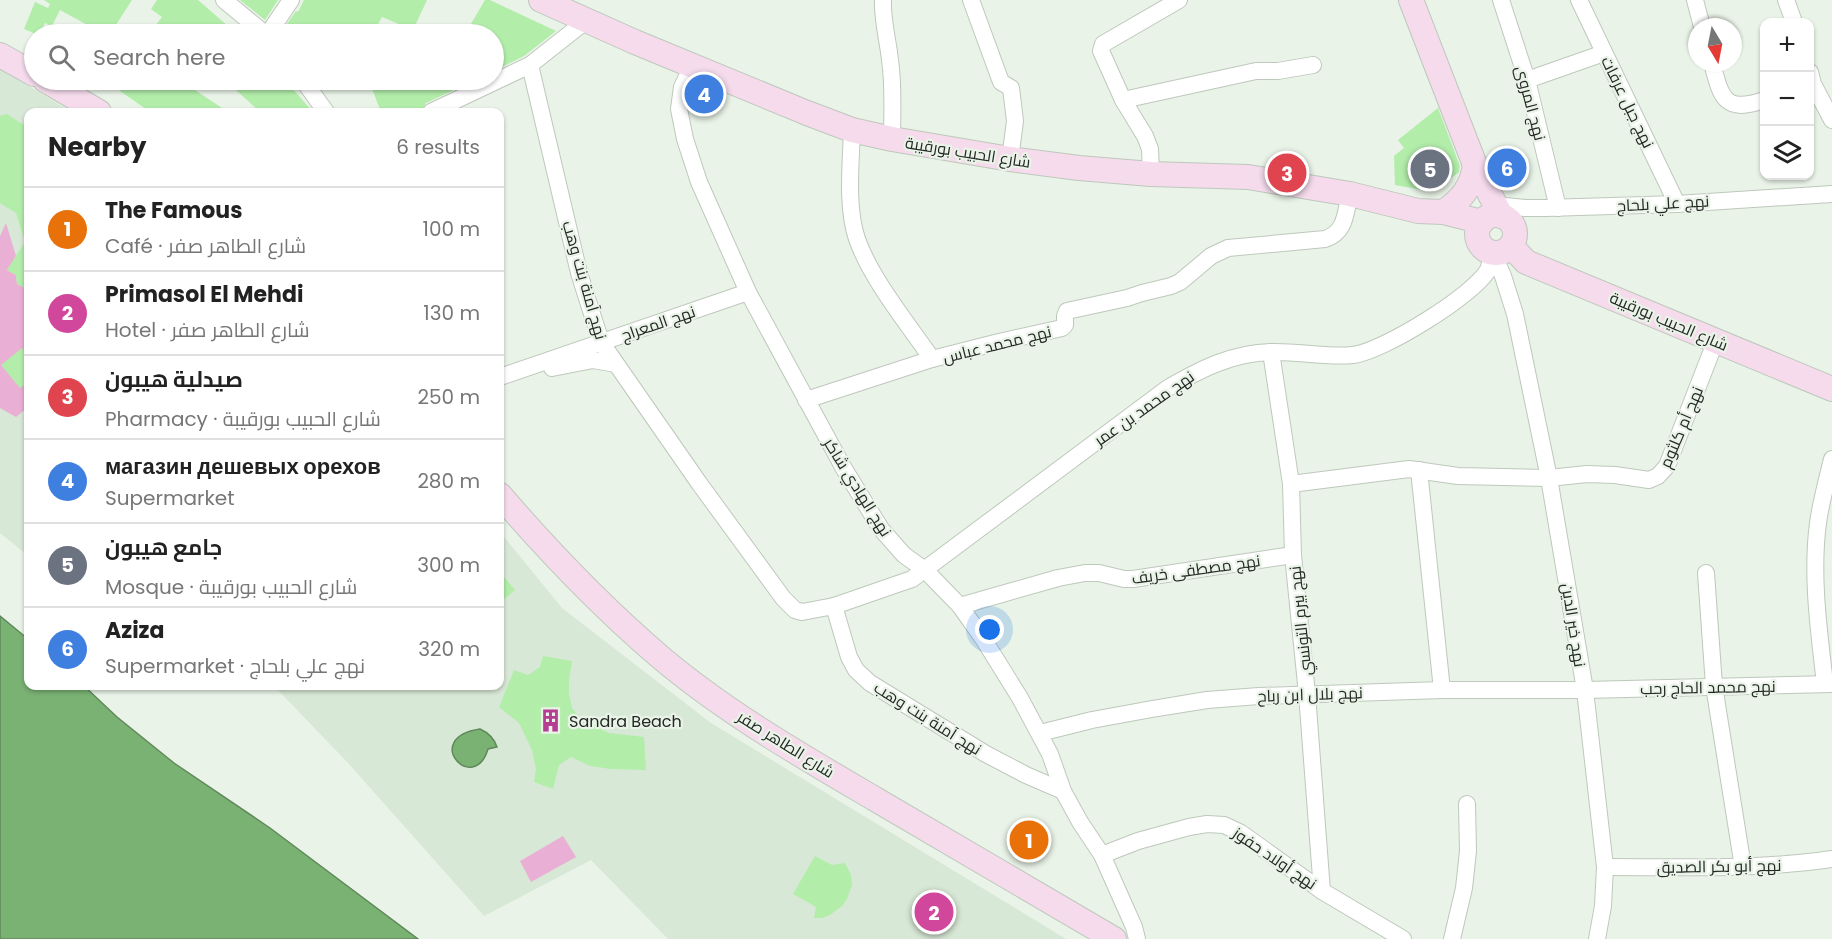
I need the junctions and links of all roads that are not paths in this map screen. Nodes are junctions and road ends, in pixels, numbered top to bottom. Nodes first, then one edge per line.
1 (224, 0) edge
2 (291, 0) edge
3 (541, 0) edge
4 (883, 0) edge
5 (971, 0) edge
6 (1179, 0) edge
7 (1411, 0) edge
8 (1500, 0) edge
9 (1579, 0) edge
10 (1695, 0) edge
11 (1786, 0) edge
12 (1700, 18) edge
13 (1793, 18) edge
14 (587, 20) junction
15 (254, 24) edge
16 (274, 24) edge
17 (1604, 53) junction
18 (0, 56) edge
19 (530, 65) junction
20 (1313, 65) dead end
21 (692, 66) junction
22 (24, 69) edge
23 (1714, 72) edge
24 (504, 77) edge
25 (1527, 80) junction
26 (1814, 86) edge
27 (62, 90) edge
28 (310, 90) edge
29 (478, 90) edge
30 (1123, 100) junction
31 (1760, 102) edge
32 (92, 108) edge
33 (323, 108) edge
34 (440, 108) edge
35 (1832, 120) edge
36 (852, 130) junction
37 (892, 140) junction
38 (1010, 159) junction
39 (1475, 165) junction
40 (1151, 174) junction
41 (1350, 194) junction
42 (1832, 194) edge
43 (1677, 204) junction
44 (1558, 208) junction
45 (1418, 211) junction
46 (1443, 212) junction
47 (1500, 242) junction
48 (1467, 291) junction
49 (748, 292) junction
50 (1716, 340) junction
51 (601, 342) junction
52 (1271, 352) junction
53 (932, 359) junction
54 (616, 364) junction
55 (504, 377) edge
56 (504, 377) edge
57 (1832, 389) edge
58 (806, 400) junction
59 (1832, 459) edge
60 (1419, 470) junction
61 (1549, 478) junction
62 (1291, 484) junction
63 (504, 500) edge
64 (1293, 555) junction
65 (925, 570) junction
66 (1706, 573) dead end
67 (834, 606) junction
68 (960, 606) junction
69 (802, 612) joint
70 (1828, 684) edge
71 (1714, 686) junction
72 (1442, 690) junction
73 (1585, 690) junction
74 (1307, 694) junction
75 (1040, 733) junction
76 (1063, 791) junction
77 (1467, 804) dead end
78 (1102, 855) junction
79 (1832, 859) edge
80 (1605, 867) junction
81 (1743, 867) junction
82 (1322, 891) junction
83 (1114, 939) edge
84 (1137, 939) edge
85 (1402, 939) edge
86 (1452, 939) edge
87 (1597, 939) edge

1 - 15 street
2 - 16 street
3 - 14 main road, شارع الحبيب بورقيبة
4 - 37 street
5 - 38 street
6 - 30 street
7 - 39 main road
8 - 25 street, نهج المروى
9 - 17 street, نهج جبل عرفات
10 - 12 street
11 - 13 street
14 - 19 street
14 - 21 main road, شارع الحبيب بورقيبة
17 - 25 street
17 - 43 street, نهج جبل عرفات
18 - 22 main road
19 - 24 street
19 - 51 street, نهج آمنة بنت وهب
20 - 30 street
21 - 36 main road, شارع الحبيب بورقيبة
21 - 49 street, نهج الهادي شاكر
23 - 31 street
25 - 44 street, نهج المروى
26 - 35 street
27 - 32 main road
28 - 33 street
29 - 34 street
30 - 40 street
36 - 37 main road, شارع الحبيب بورقيبة
36 - 53 street
37 - 38 main road, شارع الحبيب بورقيبة
38 - 40 main road, شارع الحبيب بورقيبة
39 - 46 main road
39 - 47 main road
40 - 41 main road, شارع الحبيب بورقيبة
41 - 45 main road, شارع الحبيب بورقيبة
41 - 53 street, نهج محمد عباس
42 - 43 street, نهج علي بلحاج
43 - 44 street, نهج علي بلحاج
44 - 47 street, نهج علي بلحاج
45 - 46 main road, شارع الحبيب بورقيبة
45 - 47 main road, شارع الحبيب بورقيبة
46 - 47 main road, شارع الحبيب بورقيبة
47 - 48 street, نهج محمد بن عمر
47 - 48 street
47 - 50 main road, شارع الحبيب بورقيبة
47 - 61 street, نهج خير الدين
48 - 52 street, نهج محمد بن عمر
49 - 51 street, نهج المعراج
49 - 58 street, نهج الهادي شاكر
50 - 57 main road, شارع الحبيب بورقيبة
50 - 61 street, نهج أم كلثوم
51 - 54 street, نهج آمنة بنت وهب
51 - 55 street, نهج المعراج
52 - 62 street, نهج بيرم التونسي
52 - 65 street, نهج محمد بن عمر
53 - 58 street, نهج محمد عباس
54 - 56 street
54 - 69 street, نهج آمنة بنت وهب
58 - 65 street, نهج الهادي شاكر
59 - 70 street
60 - 61 street
60 - 62 street
60 - 72 street
61 - 73 street, نهج خير الدين
62 - 64 street, نهج بيرم التونسي
63 - 83 main road, شارع الطاهر صفر
64 - 68 street, نهج مصطفى خريف
64 - 74 street, نهج بيرم التونسي
65 - 67 street, نهج محمد بن عمر
65 - 68 street, نهج الهادي شاكر
66 - 71 street
67 - 69 street, نهج محمد بن عمر
67 - 76 street, نهج آمنة بنت وهب
68 - 75 street, نهج الهادي شاكر
70 - 71 street, نهج محمد الحاج رجب
71 - 73 street, نهج محمد الحاج رجب
71 - 81 street
72 - 73 street, نهج بلال ابن رباح
72 - 74 street, نهج بلال ابن رباح
73 - 80 street, نهج خير الدين
74 - 75 street, نهج بلال ابن رباح
74 - 82 street, نهج بيرم التونسي
75 - 76 street, نهج الهادي شاكر
76 - 78 street, نهج الهادي شاكر
77 - 86 street
78 - 82 street, نهج أولاد حفوز
78 - 84 street, نهج الهادي شاكر
79 - 81 street, نهج أبو بكر الصديق
80 - 81 street, نهج أبو بكر الصديق
80 - 87 street, نهج خير الدين
82 - 85 street, نهج أولاد حفوز

